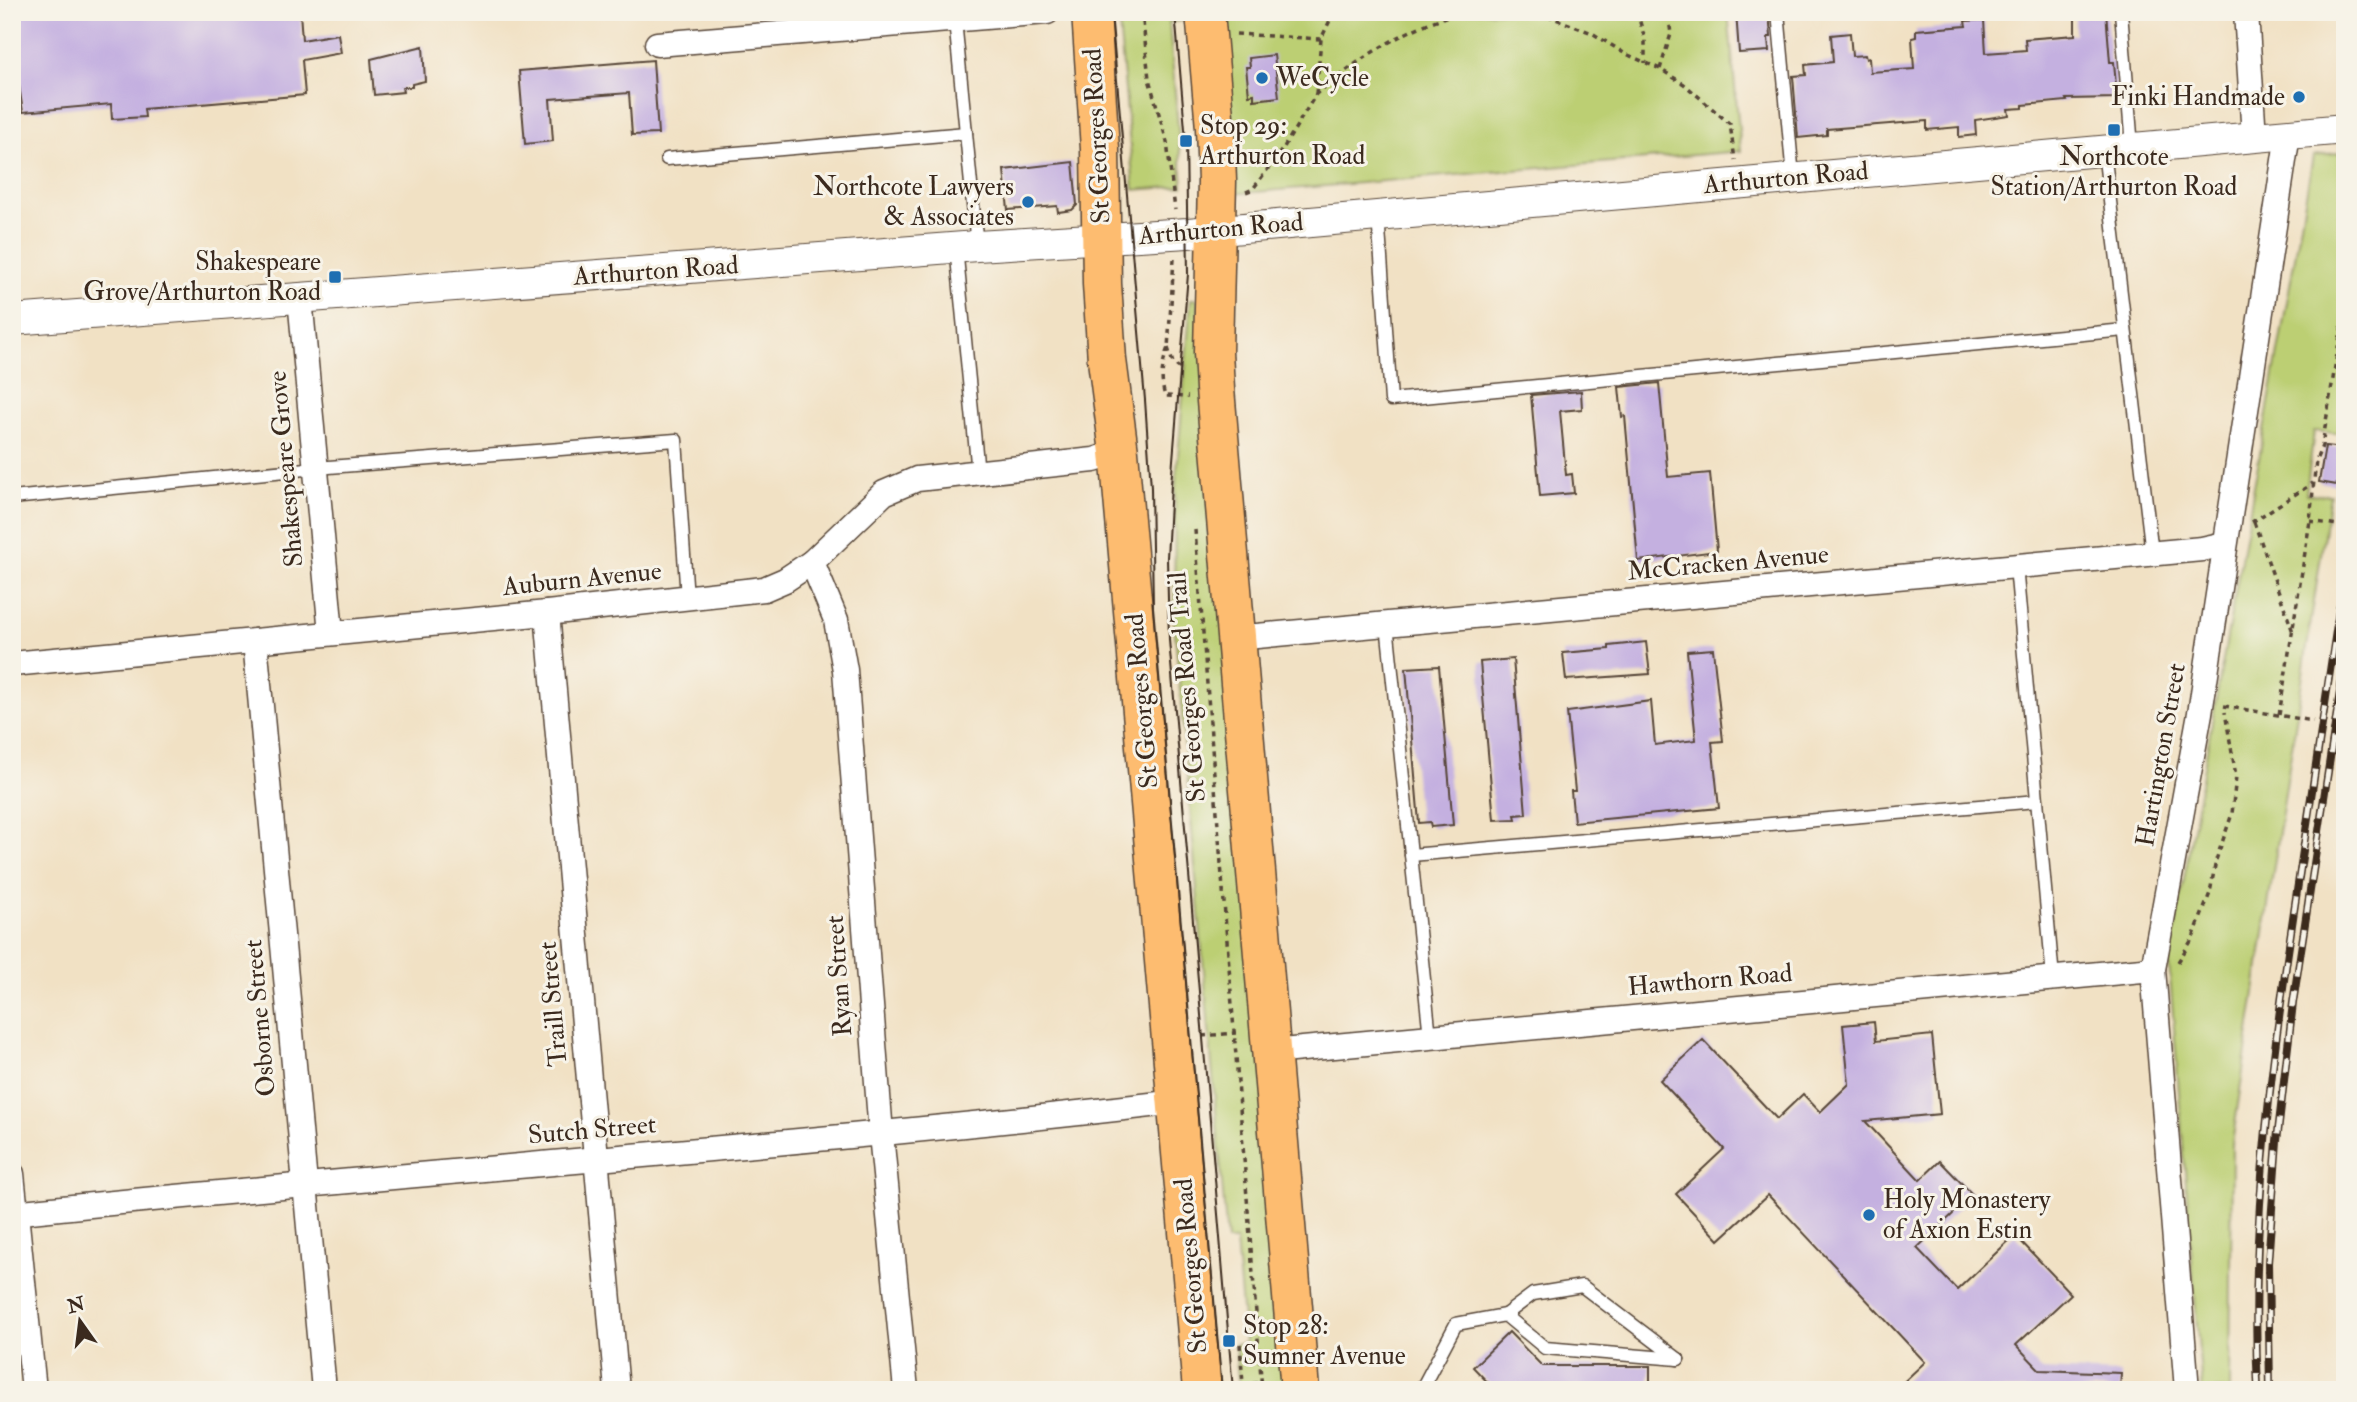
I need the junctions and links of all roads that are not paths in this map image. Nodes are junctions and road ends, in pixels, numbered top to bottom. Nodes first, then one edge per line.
1 (1047, 12) edge
2 (1091, 12) edge
3 (1778, 12) edge
4 (2122, 12) edge
5 (2246, 12) edge
6 (955, 20) junction
7 (1216, 23) edge
8 (657, 44) dead end
9 (2345, 129) edge
10 (966, 133) junction
11 (2288, 134) junction
12 (2254, 137) junction
13 (2118, 149) junction
14 (667, 159) dead end
15 (1793, 177) junction
16 (1378, 215) junction
17 (1215, 230) junction
18 (1102, 238) junction
19 (967, 247) junction
20 (300, 299) junction
21 (12, 320) edge
22 (2125, 330) junction
23 (1119, 452) junction
24 (316, 468) junction
25 (978, 472) junction
26 (12, 498) edge
27 (2225, 544) junction
28 (2152, 553) junction
29 (812, 562) junction
30 (2016, 566) junction
31 (687, 598) junction
32 (547, 612) junction
33 (1387, 624) junction
34 (331, 633) junction
35 (1235, 638) junction
36 (255, 641) junction
37 (12, 664) edge
38 (2037, 801) junction
39 (1411, 855) junction
40 (2153, 969) junction
41 (2053, 978) junction
42 (1430, 1037) junction
43 (1259, 1038) junction
44 (1177, 1102) junction
45 (881, 1134) junction
46 (597, 1160) junction
47 (12, 1174) edge
48 (305, 1184) junction
49 (14, 1213) edge
50 (1505, 1315) junction
51 (34, 1390) edge
52 (324, 1390) edge
53 (617, 1390) edge
54 (906, 1390) edge
55 (1202, 1390) edge
56 (1300, 1390) edge
57 (1421, 1390) edge
58 (2187, 1390) edge

1 - 6 street
2 - 18 highway, St Georges Road
3 - 15 lane
4 - 13 lane
5 - 12 street
6 - 8 street
6 - 10 lane
7 - 17 highway
9 - 11 street, Arthurton Road
10 - 14 lane
10 - 19 lane
11 - 12 street, Arthurton Road
11 - 27 street, Hartington Street
12 - 13 street, Arthurton Road
13 - 15 street, Arthurton Road
13 - 22 lane
15 - 16 street, Arthurton Road
16 - 17 street, Arthurton Road
16 - 22 lane
17 - 18 street, Arthurton Road
17 - 35 highway
18 - 19 street, Arthurton Road
18 - 23 highway, St Georges Road
19 - 20 street, Arthurton Road
19 - 25 lane
20 - 21 street, Arthurton Road
20 - 24 street, Shakespeare Grove
22 - 28 lane
23 - 25 street, Auburn Avenue
23 - 44 highway, St Georges Road
24 - 26 lane
24 - 31 lane
24 - 34 street, Shakespeare Grove
25 - 29 street, Auburn Avenue
27 - 28 street, McCracken Avenue
27 - 40 street, Hartington Street
28 - 30 street, McCracken Avenue
29 - 31 street, Auburn Avenue
29 - 45 street, Ryan Street
30 - 33 street, McCracken Avenue
30 - 38 lane
31 - 32 street, Auburn Avenue
32 - 34 street, Auburn Avenue
32 - 46 street, Traill Street
33 - 35 street, McCracken Avenue
33 - 39 lane
34 - 36 street, Auburn Avenue
35 - 43 highway
36 - 37 street, Auburn Avenue
36 - 48 street, Osborne Street
38 - 39 lane
38 - 41 lane
39 - 42 lane
40 - 41 street, Hawthorn Road
40 - 58 street, Hartington Street
41 - 42 street, Hawthorn Road
42 - 43 street, Hawthorn Road
43 - 56 highway
44 - 45 street, Sutch Street
44 - 55 highway, St Georges Road
45 - 46 street, Sutch Street
45 - 54 street, Ryan Street
46 - 48 street, Sutch Street
46 - 53 street, Traill Street
47 - 49 street
48 - 49 street, Sutch Street
48 - 52 street, Osborne Street
49 - 51 street
50 - 50 lane
50 - 57 lane

